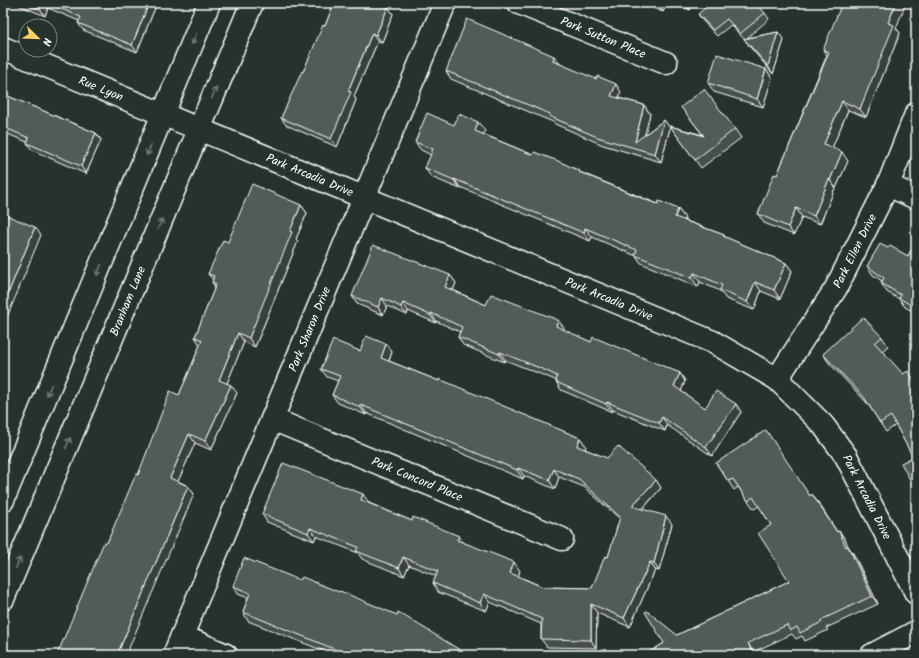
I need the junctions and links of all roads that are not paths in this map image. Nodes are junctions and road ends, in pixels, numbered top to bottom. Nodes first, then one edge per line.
1 (209, 3) edge
2 (252, 3) edge
3 (445, 3) edge
4 (519, 3) edge
5 (3, 48) edge
6 (666, 63) dead end
7 (164, 114) junction
8 (916, 114) edge
9 (200, 129) junction
10 (888, 185) junction
11 (364, 197) junction
12 (916, 198) edge
13 (777, 379) junction
14 (272, 419) junction
15 (3, 500) edge
16 (562, 539) dead end
17 (916, 593) edge
18 (3, 599) edge
19 (916, 632) edge
20 (178, 646) edge
21 (226, 655) edge
22 (872, 655) edge

1 -> 7 street
9 -> 2 street, Branham Lane
3 - 11 street, Park Sharon Drive
4 - 6 street, Park Sutton Place
5 - 7 street, Rue Lyon
7 - 9 street, Rue Lyon
7 -> 15 street
8 - 10 street, Park Ellen Drive
9 - 11 street, Park Arcadia Drive
18 -> 9 street, Branham Lane
10 - 12 street
10 - 13 street, Park Ellen Drive
11 - 13 street, Park Arcadia Drive
11 - 14 street, Park Sharon Drive
13 - 17 street, Park Arcadia Drive
14 - 16 street, Park Concord Place
14 - 20 street, Park Sharon Drive
19 - 22 street
20 - 21 street

